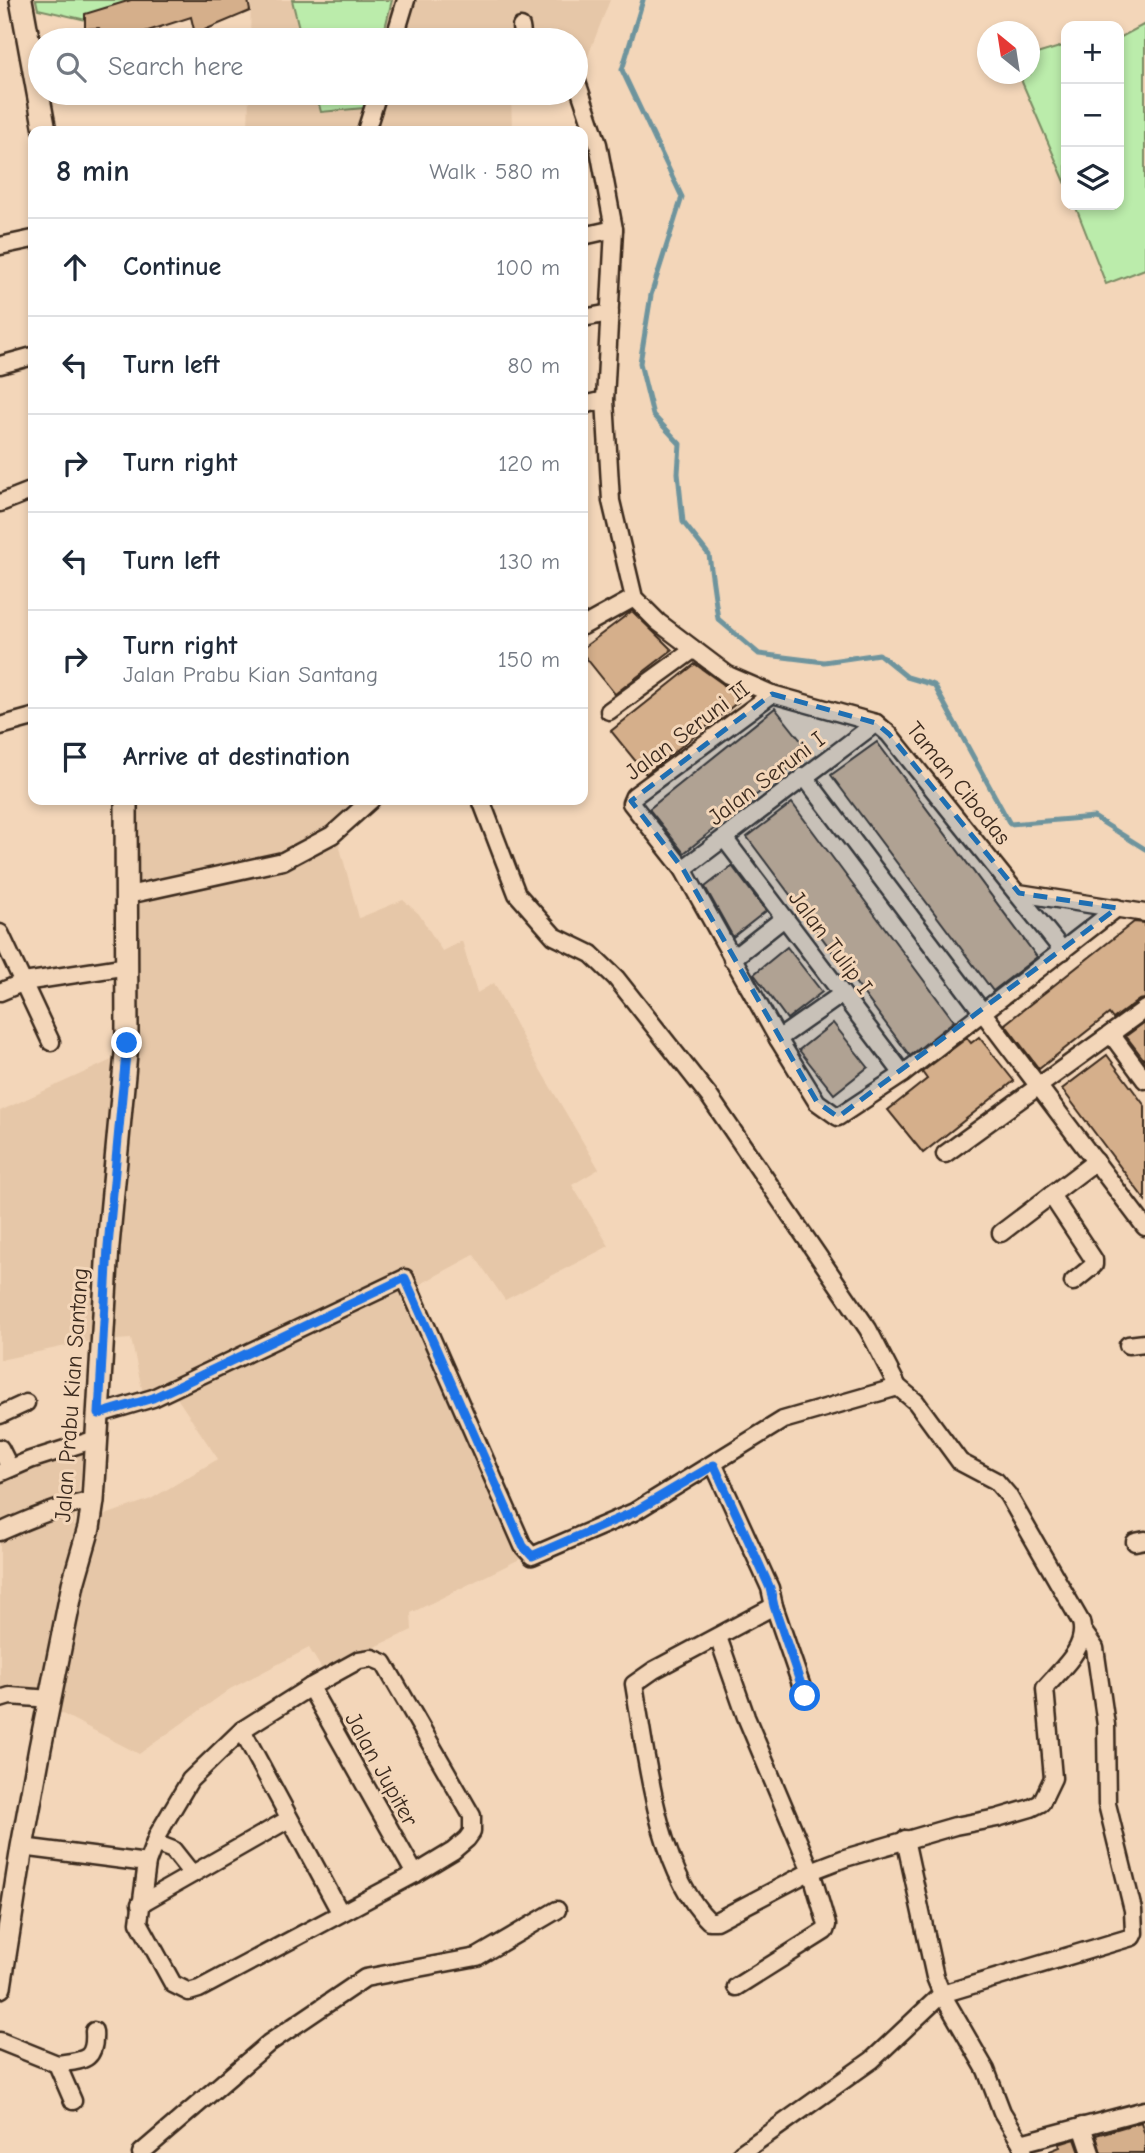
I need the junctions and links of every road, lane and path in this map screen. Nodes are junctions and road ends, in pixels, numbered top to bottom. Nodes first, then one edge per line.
1 (21, 0) edge
2 (406, 0) edge
3 (398, 28) edge
4 (28, 38) edge
5 (40, 105) edge
6 (374, 105) edge
7 (581, 105) edge
8 (44, 126) edge
9 (368, 126) edge
10 (586, 126) edge
11 (590, 146) edge
12 (614, 229) junction
13 (588, 235) edge
14 (28, 240) edge
15 (0, 246) edge
16 (610, 313) junction
17 (588, 317) edge
18 (28, 357) edge
19 (0, 365) edge
20 (605, 400) junction
21 (588, 404) edge
22 (28, 492) edge
23 (0, 503) edge
24 (634, 598) junction
25 (588, 623) edge
26 (693, 650) junction
27 (772, 694) junction
28 (609, 711) dead end
29 (28, 718) edge
30 (876, 723) junction
31 (0, 726) edge
32 (804, 776) junction
33 (126, 805) edge
34 (365, 805) edge
35 (483, 805) edge
36 (724, 838) junction
37 (683, 869) junction
38 (1019, 893) junction
39 (128, 895) junction
40 (1117, 908) junction
41 (1145, 913) edge
42 (784, 918) junction
43 (0, 933) edge
44 (1063, 951) junction
45 (732, 959) junction
46 (128, 966) junction
47 (24, 982) junction
48 (0, 992) edge
49 (842, 994) junction
50 (1145, 1009) edge
51 (983, 1013) junction
52 (1111, 1034) junction
53 (778, 1039) junction
54 (51, 1042) dead end
55 (903, 1074) junction
56 (1145, 1080) edge
57 (1039, 1086) junction
58 (945, 1154) dead end
59 (1096, 1161) junction
60 (1051, 1195) junction
61 (1145, 1227) edge
62 (1001, 1233) dead end
63 (1073, 1282) dead end
64 (1145, 1343) edge
65 (1128, 1345) dead end
66 (898, 1387) junction
67 (26, 1403) dead end
68 (99, 1414) junction
69 (0, 1415) edge
70 (96, 1439) junction
71 (0, 1448) edge
72 (714, 1465) junction
73 (5, 1470) edge
74 (93, 1500) junction
75 (0, 1532) edge
76 (774, 1606) junction
77 (1083, 1631) junction
78 (718, 1637) junction
79 (310, 1687) junction
80 (805, 1696) dead end
81 (0, 1699) edge
82 (51, 1699) junction
83 (242, 1730) junction
84 (289, 1819) junction
85 (905, 1839) junction
86 (155, 1843) junction
87 (22, 1847) junction
88 (147, 1863) junction
89 (811, 1871) junction
90 (192, 1874) junction
91 (415, 1874) junction
92 (9, 1881) edge
93 (140, 1904) junction
94 (1139, 1909) edge
95 (557, 1910) dead end
96 (340, 1912) junction
97 (3, 1947) edge
98 (0, 1987) edge
99 (736, 1987) dead end
100 (942, 1994) junction
101 (94, 2031) dead end
102 (0, 2041) edge
103 (57, 2064) junction
104 (73, 2101) dead end
105 (1145, 2110) edge
106 (1082, 2126) junction
107 (1023, 2148) edge
108 (141, 2153) edge
109 (741, 2153) edge
110 (1091, 2153) edge

1 - 4 main road
2 - 3 street
5 - 8 main road
6 - 9 street
7 - 10 street
11 - 12 street
12 - 13 street
12 - 16 street
14 - 15 street
16 - 17 street
16 - 20 street
18 - 19 street
20 - 21 street
20 - 24 street
22 - 23 street
24 - 25 street
24 - 26 street, Taman Cibodas
26 - 27 street, Taman Cibodas
26 - 28 street
27 - 30 street, Taman Cibodas
27 - 37 street, Jalan Seruni II
29 - 31 street
30 - 32 street, Jalan Seruni I
30 - 38 street, Taman Cibodas
32 - 36 street, Jalan Seruni I
32 - 51 street
33 - 39 main road, Jalan Prabu Kian Santang
34 - 39 street
35 - 66 street
36 - 37 street, Jalan Seruni I
36 - 42 street, Jalan Tulip I
37 - 45 street
38 - 40 street
38 - 44 street, Taman Cibodas
39 - 46 main road, Jalan Prabu Kian Santang
40 - 41 street
40 - 44 street
42 - 45 street
42 - 49 street, Jalan Tulip I
43 - 47 street
44 - 51 street
45 - 53 street
46 - 47 street
46 - 68 main road, Jalan Prabu Kian Santang
47 - 48 street
47 - 54 street
49 - 53 street
49 - 55 street, Jalan Tulip I
50 - 52 street
51 - 55 street
51 - 57 street
52 - 56 street
52 - 57 street
53 - 55 street
57 - 58 street
57 - 59 street
59 - 60 street
59 - 61 street
60 - 62 street
60 - 63 street
64 - 65 street
66 - 72 street
66 - 77 street
67 - 69 street
68 - 70 main road, Jalan Prabu Kian Santang
68 - 72 street
70 - 73 street
70 - 74 main road, Jalan Prabu Kian Santang
71 - 73 street
72 - 76 street
74 - 75 street
74 - 82 main road, Jalan Prabu Kian Santang
76 - 78 street
76 - 80 street
77 - 85 street
77 - 94 street
78 - 89 street
78 - 89 street
79 - 83 street
79 - 91 street, Jalan Jupiter
79 - 91 street
81 - 82 street
82 - 87 main road, Jalan Prabu Kian Santang
83 - 84 street
83 - 86 street
84 - 90 street
84 - 96 street
85 - 89 street
85 - 100 street
86 - 88 street
86 - 90 street
87 - 88 street
87 - 92 main road, Jalan Prabu Kian Santang
88 - 93 street
89 - 99 street
90 - 93 street
91 - 96 street
92 - 97 main road, Jalan Prabu Kian Santang
93 - 96 street
94 - 100 street
95 - 108 street
97 - 98 main road, Jalan Prabu Kian Santang
100 - 107 street
100 - 109 street
101 - 103 street
102 - 103 street
103 - 104 street
105 - 106 street
106 - 107 street
106 - 110 street

